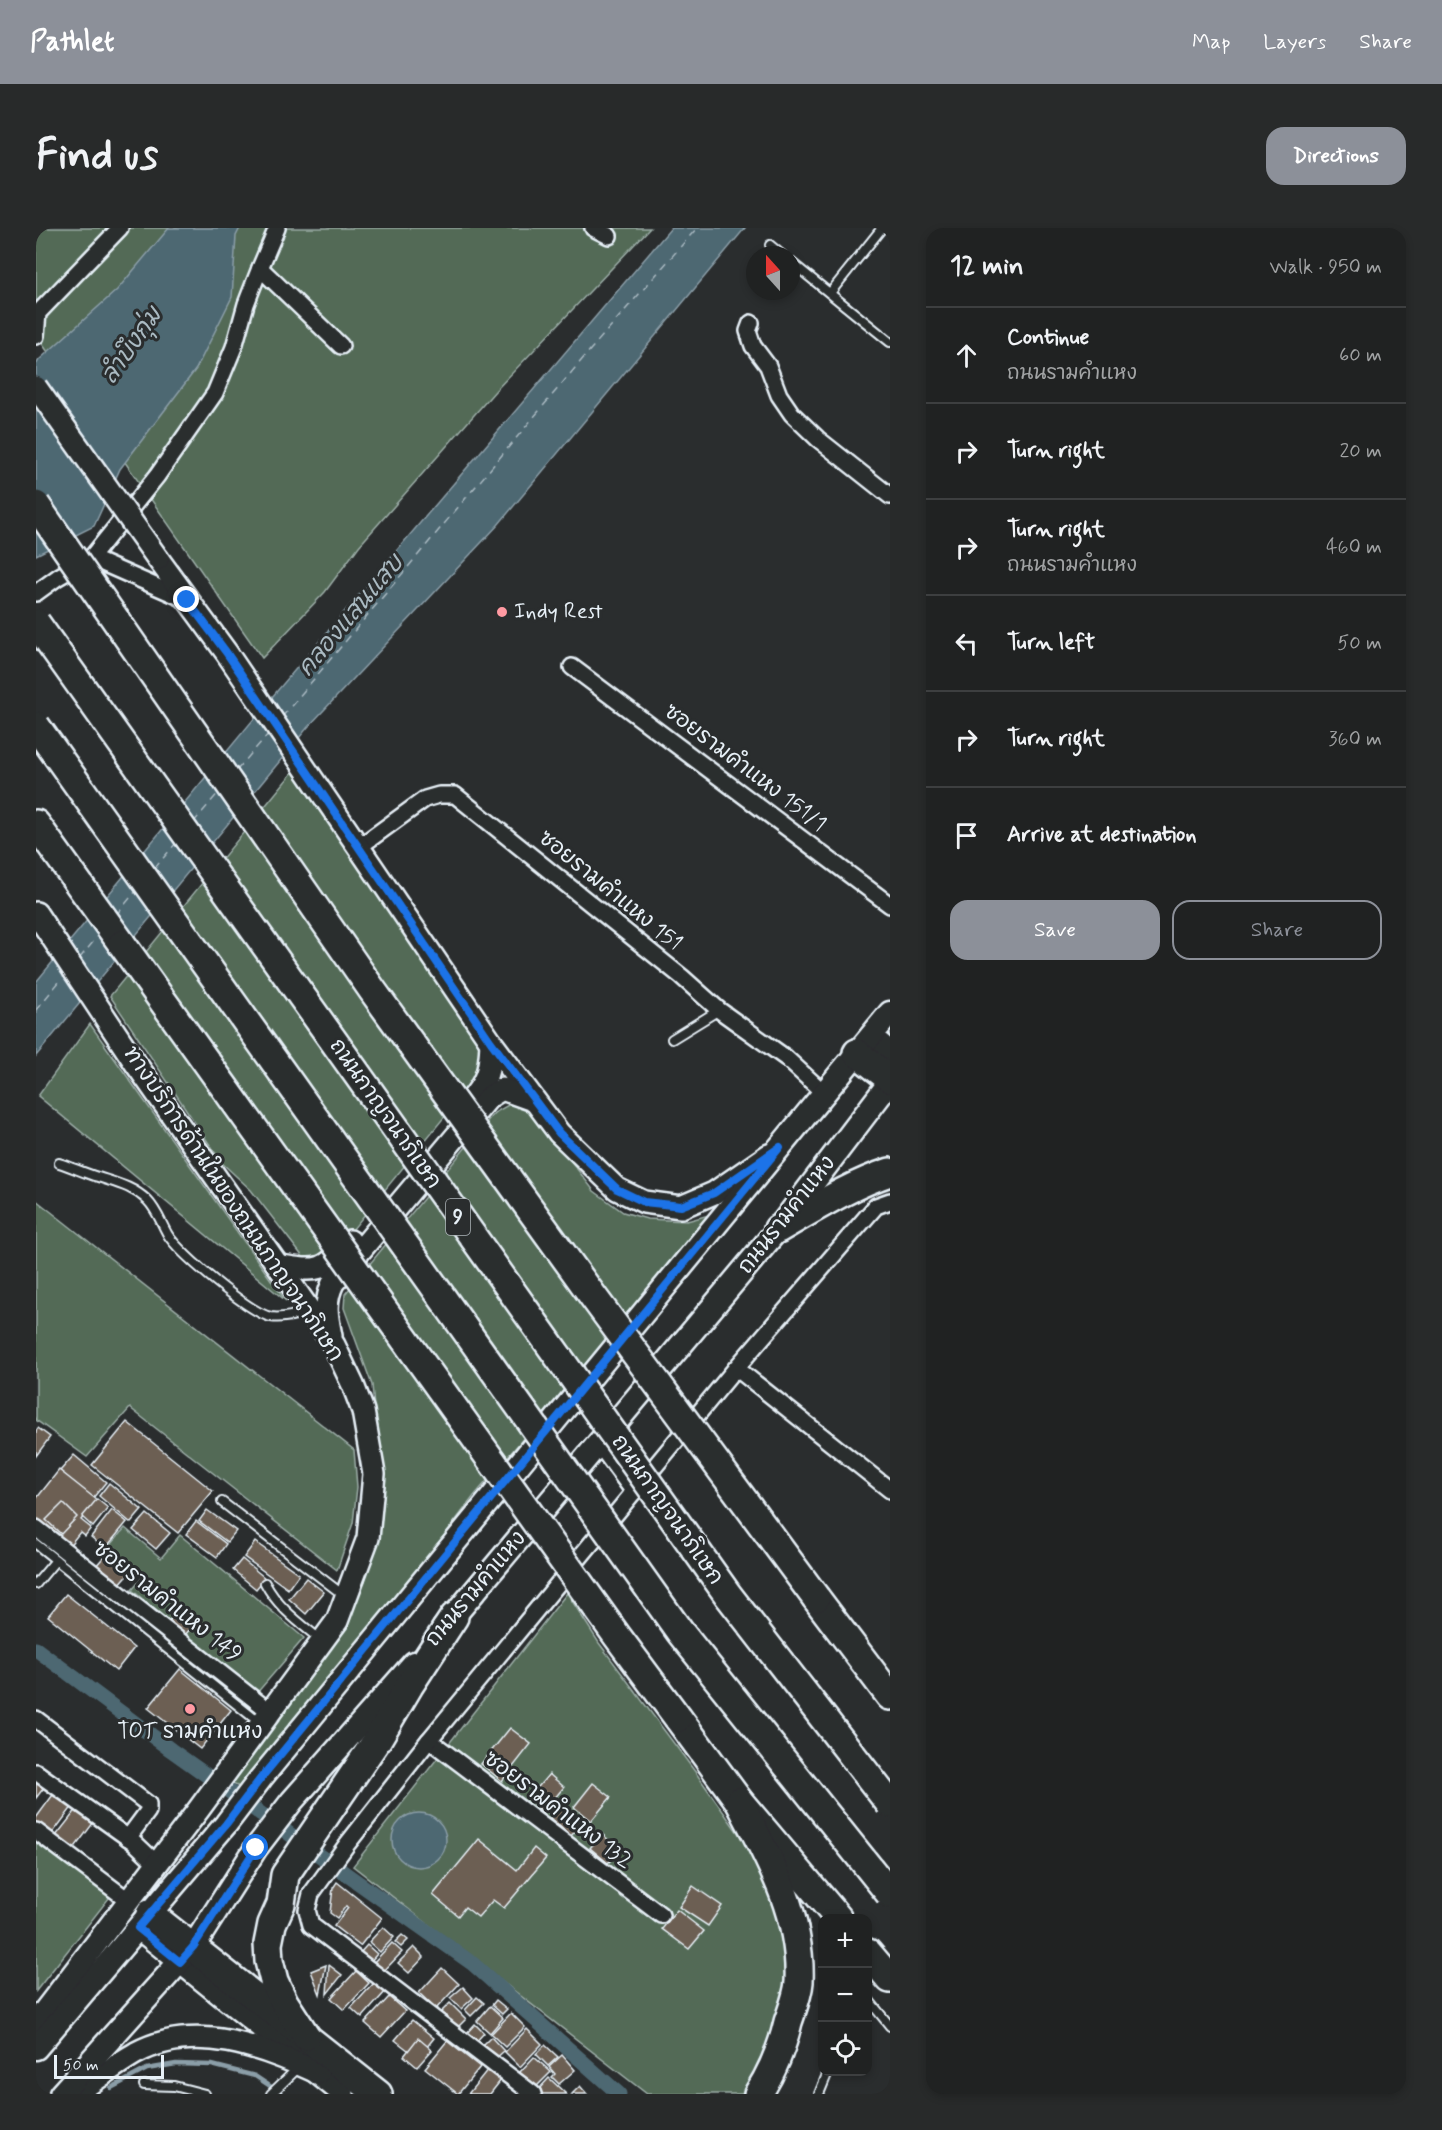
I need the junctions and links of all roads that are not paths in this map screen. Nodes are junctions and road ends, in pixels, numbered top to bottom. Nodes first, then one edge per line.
1 (120, 228) edge
2 (277, 228) edge
3 (593, 228) edge
4 (882, 228) edge
5 (609, 236) dead end
6 (260, 268) junction
7 (800, 269) edge
8 (830, 293) junction
9 (37, 313) edge
10 (751, 323) dead end
11 (36, 336) edge
12 (890, 342) edge
13 (342, 346) dead end
14 (36, 387) edge
15 (890, 496) edge
16 (36, 505) edge
17 (91, 558) junction
18 (36, 593) edge
19 (187, 600) junction
20 (36, 623) edge
21 (572, 667) dead end
22 (36, 726) edge
23 (36, 824) edge
24 (359, 847) junction
25 (890, 905) edge
26 (36, 913) edge
27 (719, 1010) junction
28 (890, 1013) edge
29 (672, 1039) dead end
30 (491, 1042) junction
31 (864, 1045) junction
32 (890, 1052) edge
33 (890, 1081) edge
34 (824, 1093) junction
35 (533, 1100) junction
36 (780, 1147) junction
37 (59, 1162) dead end
38 (890, 1172) edge
39 (890, 1202) edge
40 (778, 1229) junction
41 (279, 1266) junction
42 (311, 1311) junction
43 (334, 1345) junction
44 (735, 1368) junction
45 (598, 1443) junction
46 (890, 1490) edge
47 (634, 1492) junction
48 (222, 1502) dead end
49 (36, 1528) edge
50 (36, 1544) edge
51 (56, 1560) junction
52 (265, 1583) dead end
53 (36, 1584) edge
54 (347, 1598) junction
55 (454, 1617) junction
56 (322, 1641) junction
57 (890, 1696) edge
58 (265, 1717) junction
59 (36, 1719) edge
60 (429, 1740) junction
61 (36, 1772) edge
62 (739, 1801) junction
63 (890, 1804) edge
64 (36, 1831) edge
65 (128, 1838) junction
66 (156, 1863) junction
67 (890, 1894) edge
68 (139, 1914) junction
69 (835, 1914) edge
70 (661, 1915) dead end
71 (187, 1955) junction
72 (872, 1962) edge
73 (890, 1979) edge
74 (872, 2005) edge
75 (36, 2022) edge
76 (890, 2026) edge
77 (306, 2036) junction
78 (36, 2048) edge
79 (310, 2069) junction
80 (826, 2076) edge
81 (144, 2085) dead end
82 (61, 2094) edge
83 (74, 2094) edge
84 (205, 2094) edge
85 (271, 2094) edge
86 (344, 2094) edge
87 (378, 2094) edge
88 (533, 2094) edge
89 (758, 2094) edge
90 (819, 2094) edge

1 - 9 street
2 - 6 street
3 - 5 street
4 - 8 lane
6 - 13 street
6 - 17 street
7 - 8 lane
8 - 12 lane
9 - 11 street
10 - 15 street
14 - 19 main road, bridge
16 - 57 highway, bridge
17 - 18 street
17 - 19 street
19 - 24 main road
20 - 63 highway, ถนนกาญจนาภิเษก / 9, bridge
21 - 25 street, ซอยรามคำแหง 151/1
22 - 67 highway, bridge
23 - 62 highway, bridge
24 - 27 street, ซอยรามคำแหง 151
24 - 30 main road
26 - 41 main road, ทางบริการด้านในของถนนกาญจนาภิเษก
27 - 29 lane
27 - 34 street, ซอยรามคำแหง 151
28 - 31 main road, ถนนรามคำแหง
30 - 35 main road
30 - 41 main road
31 - 32 main road
31 - 33 highway
31 - 34 main road, ถนนรามคำแหง
33 - 40 main road, ถนนรามคำแหง
34 - 36 main road, ถนนรามคำแหง
35 - 36 main road
35 - 43 main road
36 - 68 main road, ถนนรามคำแหง
37 - 42 lane
38 - 40 highway
39 - 44 street
40 - 45 main road, ถนนรามคำแหง
41 - 42 main road, ทางบริการด้านในของถนนกาญจนาภิเษก
42 - 43 main road, ทางบริการด้านในของถนนกาญจนาภิเษก
43 - 54 main road, ทางบริการด้านในของถนนกาญจนาภิเษก
44 - 46 street
44 - 47 street
45 - 47 street
45 - 55 main road, ถนนรามคำแหง
47 - 60 street
48 - 54 lane
49 - 58 street, ซอยรามคำแหง 149
50 - 51 lane
51 - 53 lane
51 - 58 lane
52 - 56 lane
54 - 56 main road, ทางบริการด้านในของถนนกาญจนาภิเษก
55 - 71 main road, ถนนรามคำแหง
55 - 77 highway
56 - 58 main road, ทางบริการด้านในของถนนกาญจนาภิเษก
58 - 66 main road, ทางบริการด้านในของถนนกาญจนาภิเษก
59 - 65 street
60 - 70 street, ซอยรามคำแหง 132
60 - 88 street
61 - 65 street
62 - 69 highway
62 - 89 highway
64 - 68 street
65 - 66 street
66 - 68 main road, ทางบริการด้านในของถนนกาญจนาภิเษก
68 - 71 highway
68 - 75 main road, ทางบริการด้านในของถนนกาญจนาภิเษก
68 - 78 main road, ถนนรามคำแหง
71 - 77 highway
71 - 79 main road
71 - 82 main road, ถนนรามคำแหง
72 - 73 highway
74 - 76 lane
77 - 87 highway
79 - 83 main road
79 - 85 lane
79 - 86 main road
80 - 90 lane
81 - 84 lane

